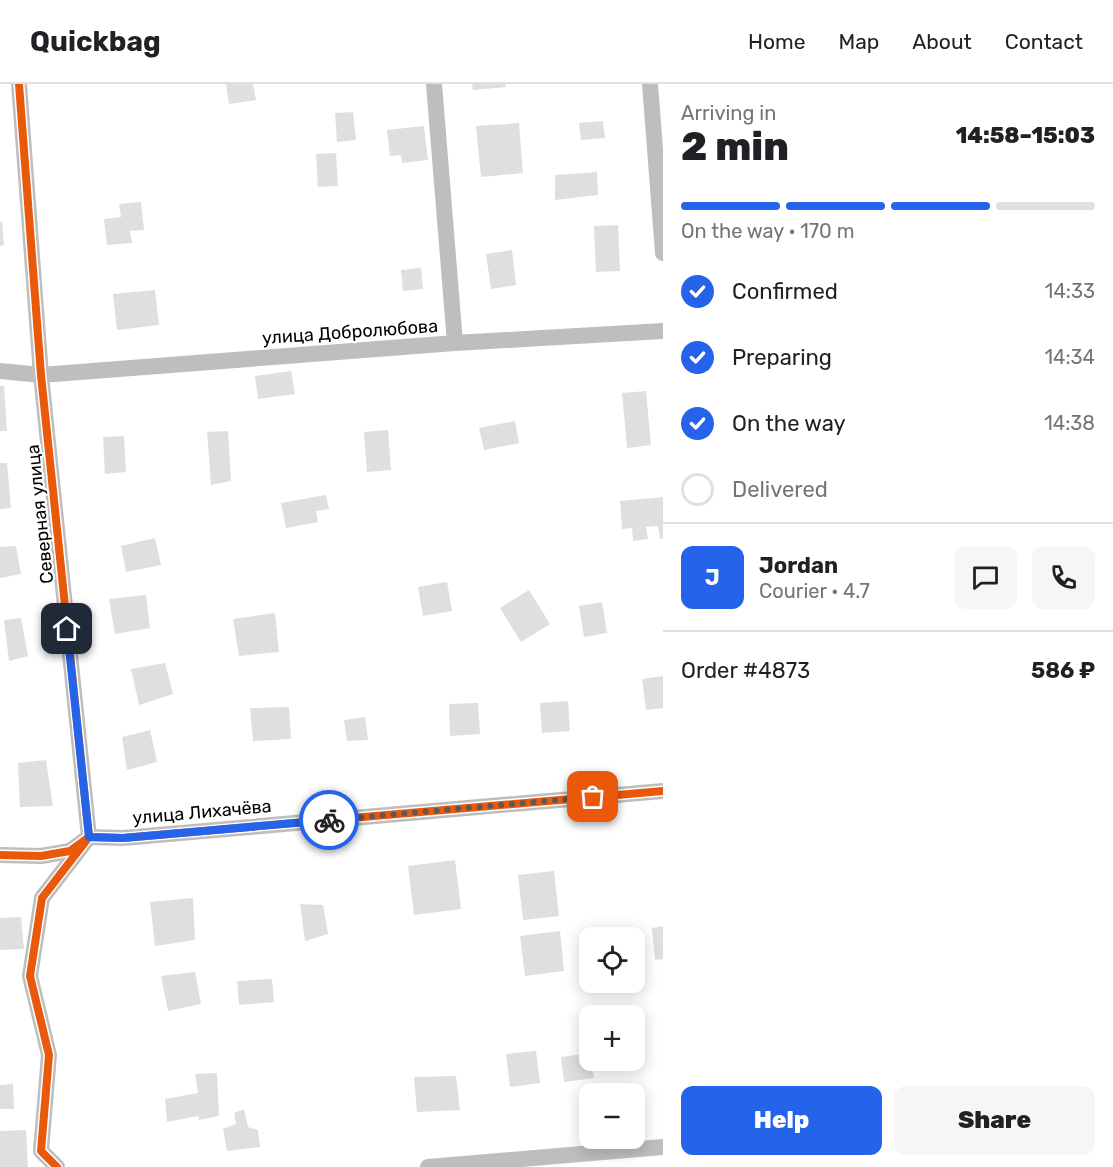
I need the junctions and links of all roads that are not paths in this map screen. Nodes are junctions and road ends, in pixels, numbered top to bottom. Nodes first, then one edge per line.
1 (19, 84) edge
2 (434, 84) edge
3 (650, 84) edge
4 (663, 253) edge
5 (663, 331) edge
6 (455, 343) junction
7 (0, 371) edge
8 (41, 375) junction
9 (663, 791) edge
10 (89, 837) junction
11 (0, 855) edge
12 (663, 1147) edge
13 (57, 1167) edge
14 (428, 1167) edge

1 - 8 street, Северная улица
2 - 6 street
3 - 4 street
5 - 6 street, улица Добролюбова
6 - 8 street, улица Добролюбова
7 - 8 street, улица Добролюбова
8 - 10 street, Северная улица
9 - 10 street, улица Лихачёва
10 - 11 street
10 - 13 street
12 - 14 street

